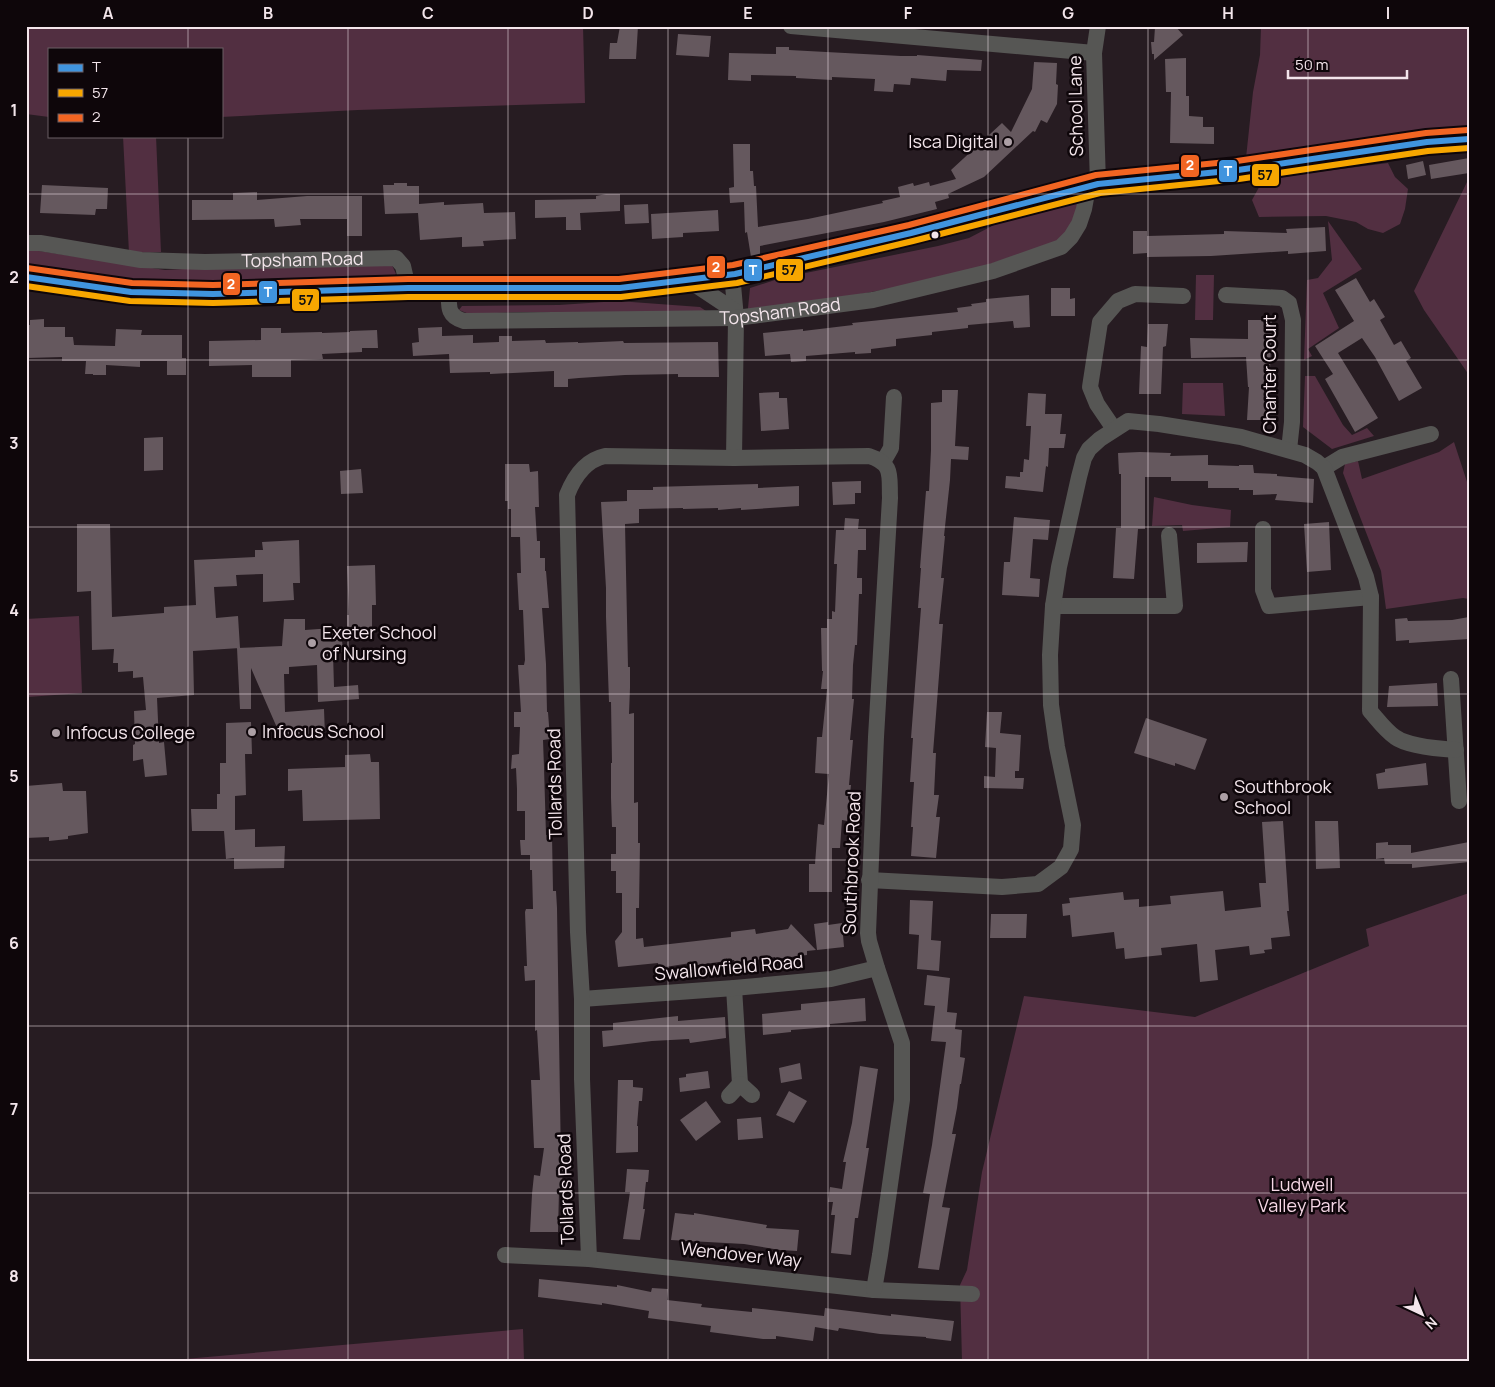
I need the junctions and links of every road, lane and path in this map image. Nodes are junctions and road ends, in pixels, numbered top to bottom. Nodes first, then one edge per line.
1 (791, 26) edge
2 (1098, 26) edge
3 (883, 30) edge
4 (1094, 53) junction
5 (1469, 139) edge
6 (1093, 186) junction
7 (26, 243) edge
8 (732, 274) junction
9 (26, 277) edge
10 (684, 280) junction
11 (408, 288) junction
12 (449, 289) junction
13 (1226, 295) dead end
14 (1183, 296) dead end
15 (735, 314) junction
16 (894, 397) dead end
17 (1114, 429) junction
18 (1431, 434) dead end
19 (1289, 450) junction
20 (734, 458) junction
21 (883, 462) junction
22 (1324, 468) junction
23 (1263, 528) dead end
24 (1169, 536) dead end
25 (1372, 603) junction
26 (1053, 606) junction
27 (1452, 679) dead end
28 (1456, 750) junction
29 (1458, 801) dead end
30 (869, 880) junction
31 (877, 968) junction
32 (734, 988) junction
33 (582, 998) junction
34 (740, 1084) junction
35 (752, 1095) dead end
36 (728, 1096) dead end
37 (505, 1255) dead end
38 (589, 1259) junction
39 (874, 1290) junction
40 (972, 1294) dead end

1 - 3 street
2 - 4 street, School Lane
3 - 4 street
4 - 6 street, School Lane
5 - 6 main road, Topsham Road
6 - 8 main road, Topsham Road
6 - 15 street, Topsham Road
7 - 11 street, Topsham Road
8 - 10 main road, Topsham Road
8 - 15 street
9 - 11 main road, Topsham Road
10 - 12 main road, Topsham Road
10 - 15 street
11 - 12 main road, Topsham Road
12 - 15 street, Topsham Road
13 - 19 street, Chanter Court
14 - 17 street
15 - 20 street
16 - 21 street
17 - 19 street
17 - 26 street
18 - 22 street
19 - 22 street
20 - 21 street
20 - 33 street, Tollards Road
21 - 30 street, Southbrook Road
22 - 25 street
23 - 25 street
24 - 26 street
25 - 28 street
26 - 30 street
27 - 28 street
28 - 29 street
30 - 31 street, Southbrook Road
31 - 32 street, Swallowfield Road
31 - 39 street, Southbrook Road
32 - 33 street, Swallowfield Road
32 - 34 street
33 - 38 street, Tollards Road
34 - 35 street
34 - 36 street
37 - 38 street, Wendover Way
38 - 39 street, Wendover Way
39 - 40 street, Wendover Way

